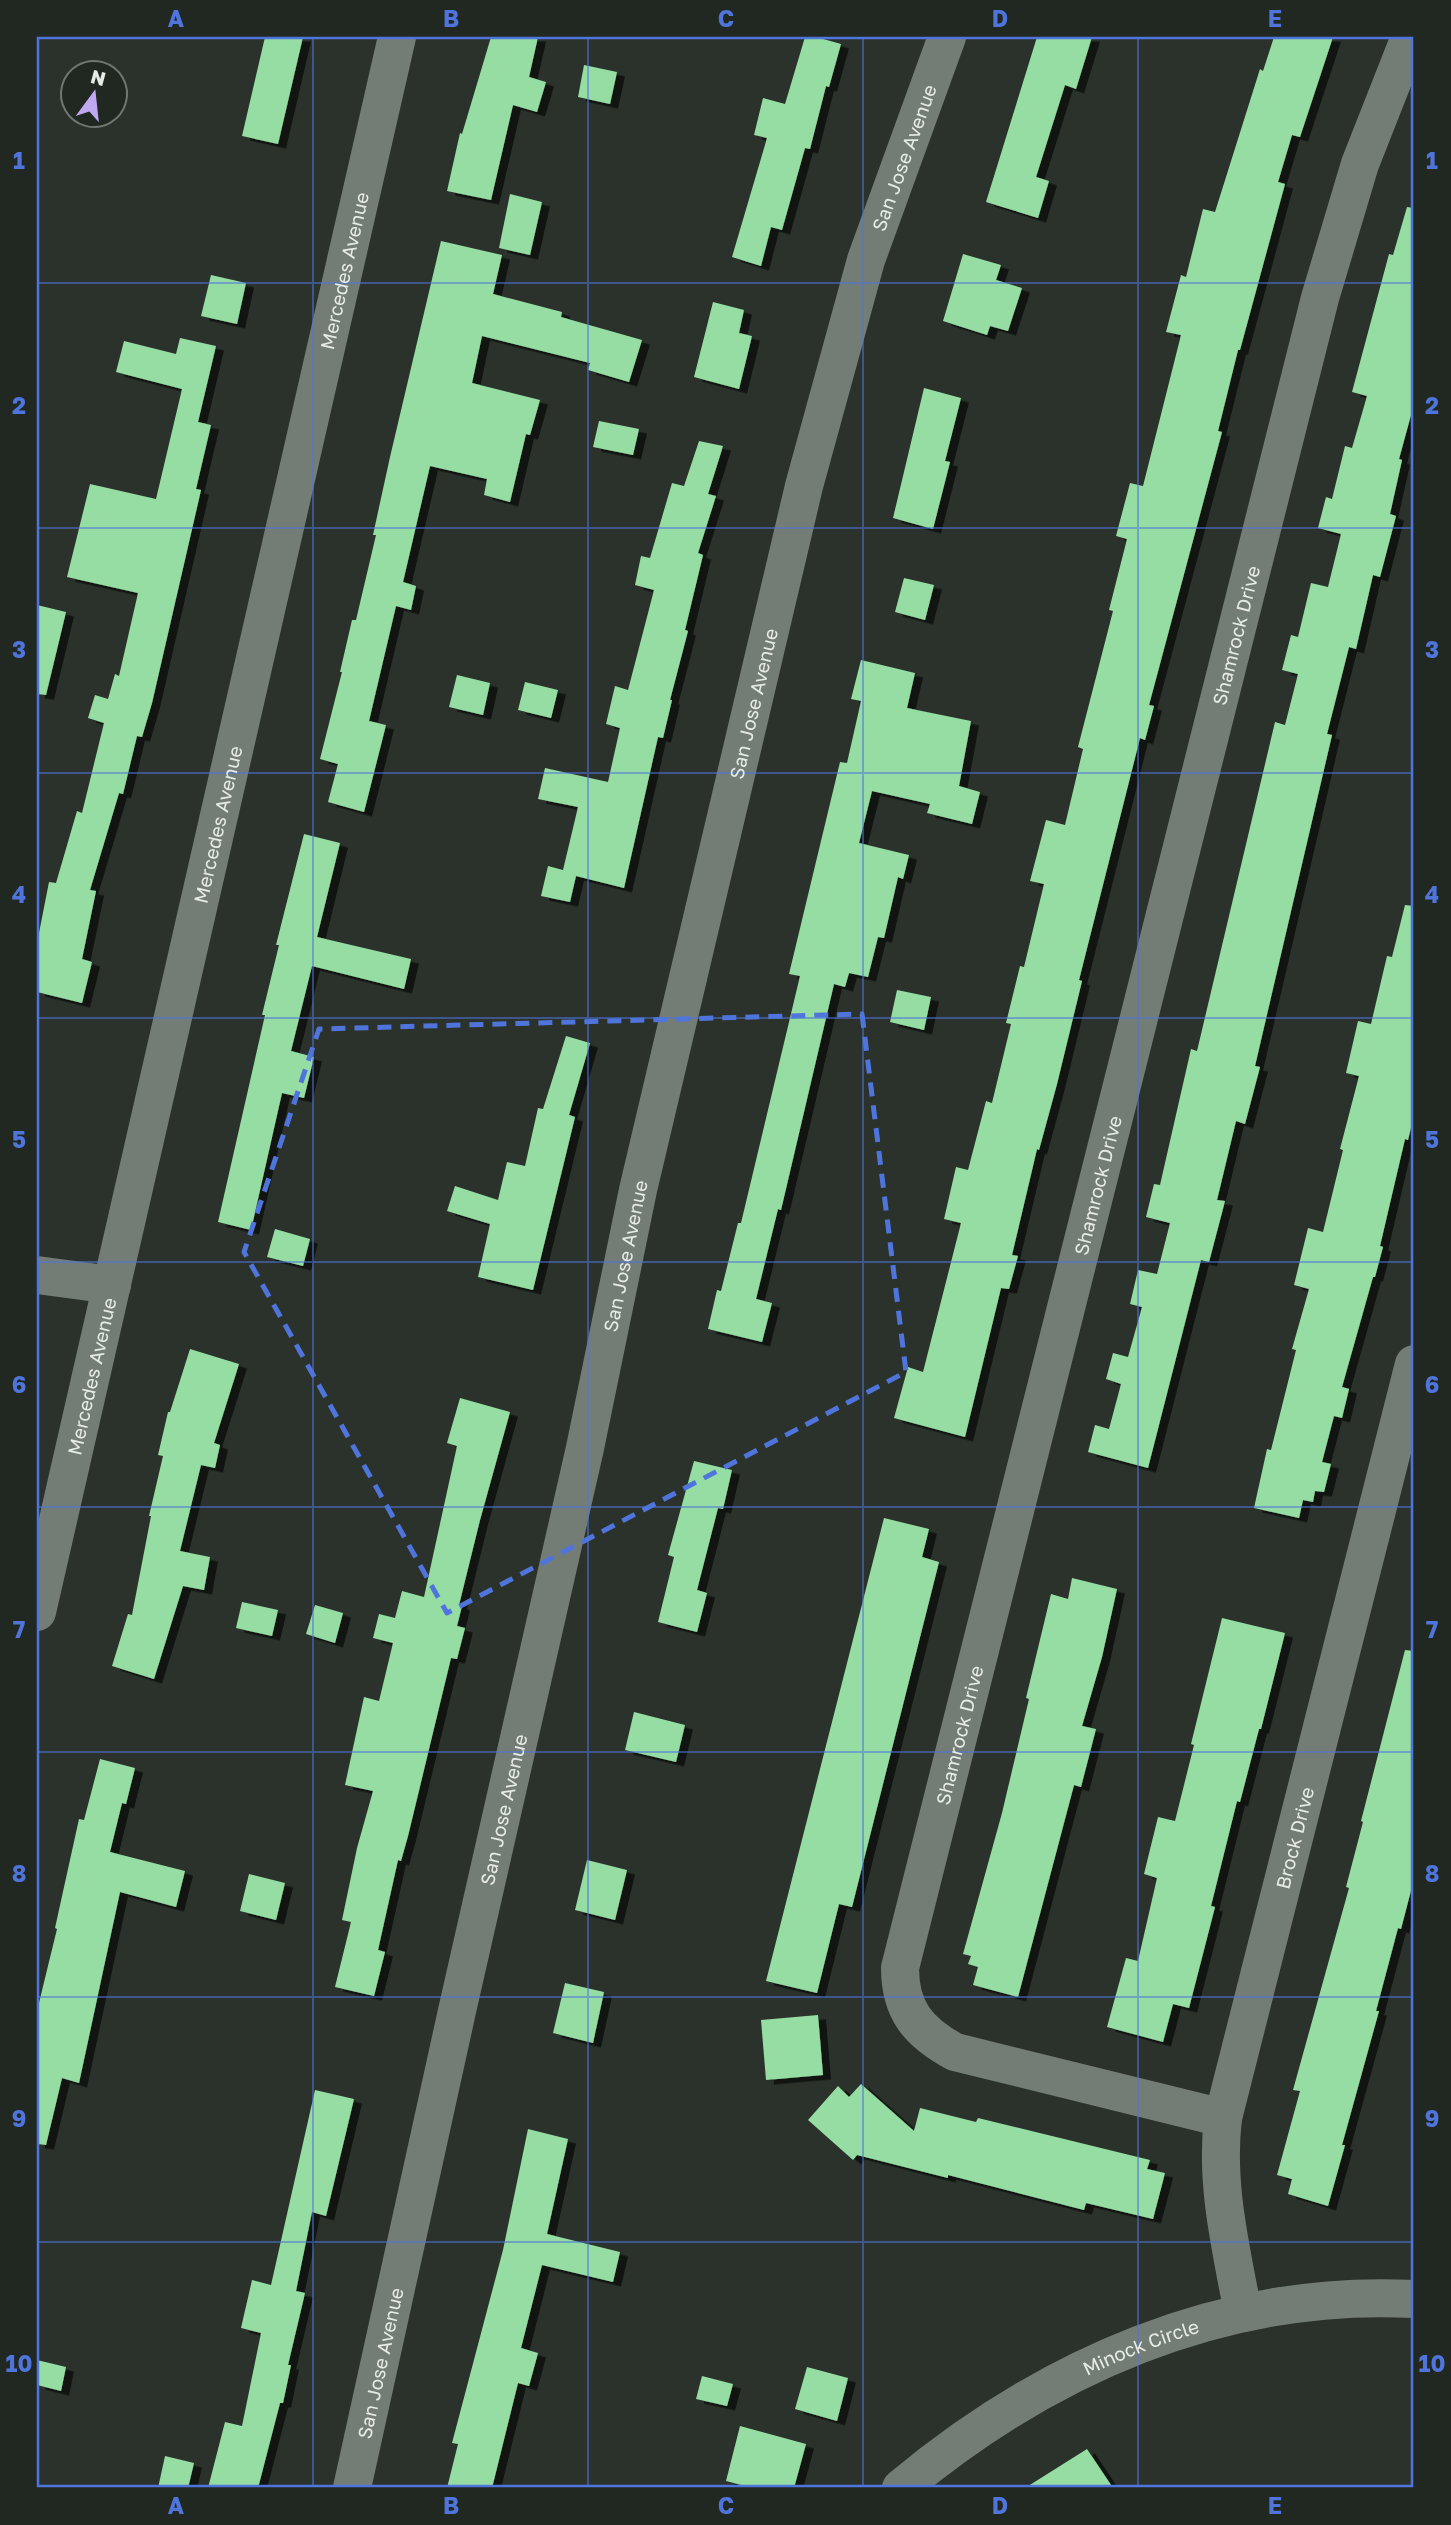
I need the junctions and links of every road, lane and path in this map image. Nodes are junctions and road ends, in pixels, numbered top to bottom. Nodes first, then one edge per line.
1 (397, 37) edge
2 (947, 37) edge
3 (1410, 37) edge
4 (37, 1275) edge
5 (112, 1285) junction
6 (1414, 1364) edge
7 (37, 1612) edge
8 (1223, 2118) junction
9 (1414, 2299) edge
10 (1243, 2313) junction
11 (352, 2488) edge
12 (901, 2488) edge

1 - 5 street, Mercedes Avenue
2 - 11 street, San Jose Avenue
3 - 8 street, Shamrock Drive
4 - 5 street
5 - 7 street, Mercedes Avenue
6 - 8 street, Brock Drive
8 - 10 street, Brock Drive
9 - 10 street, Minock Circle
10 - 12 street, Minock Circle

